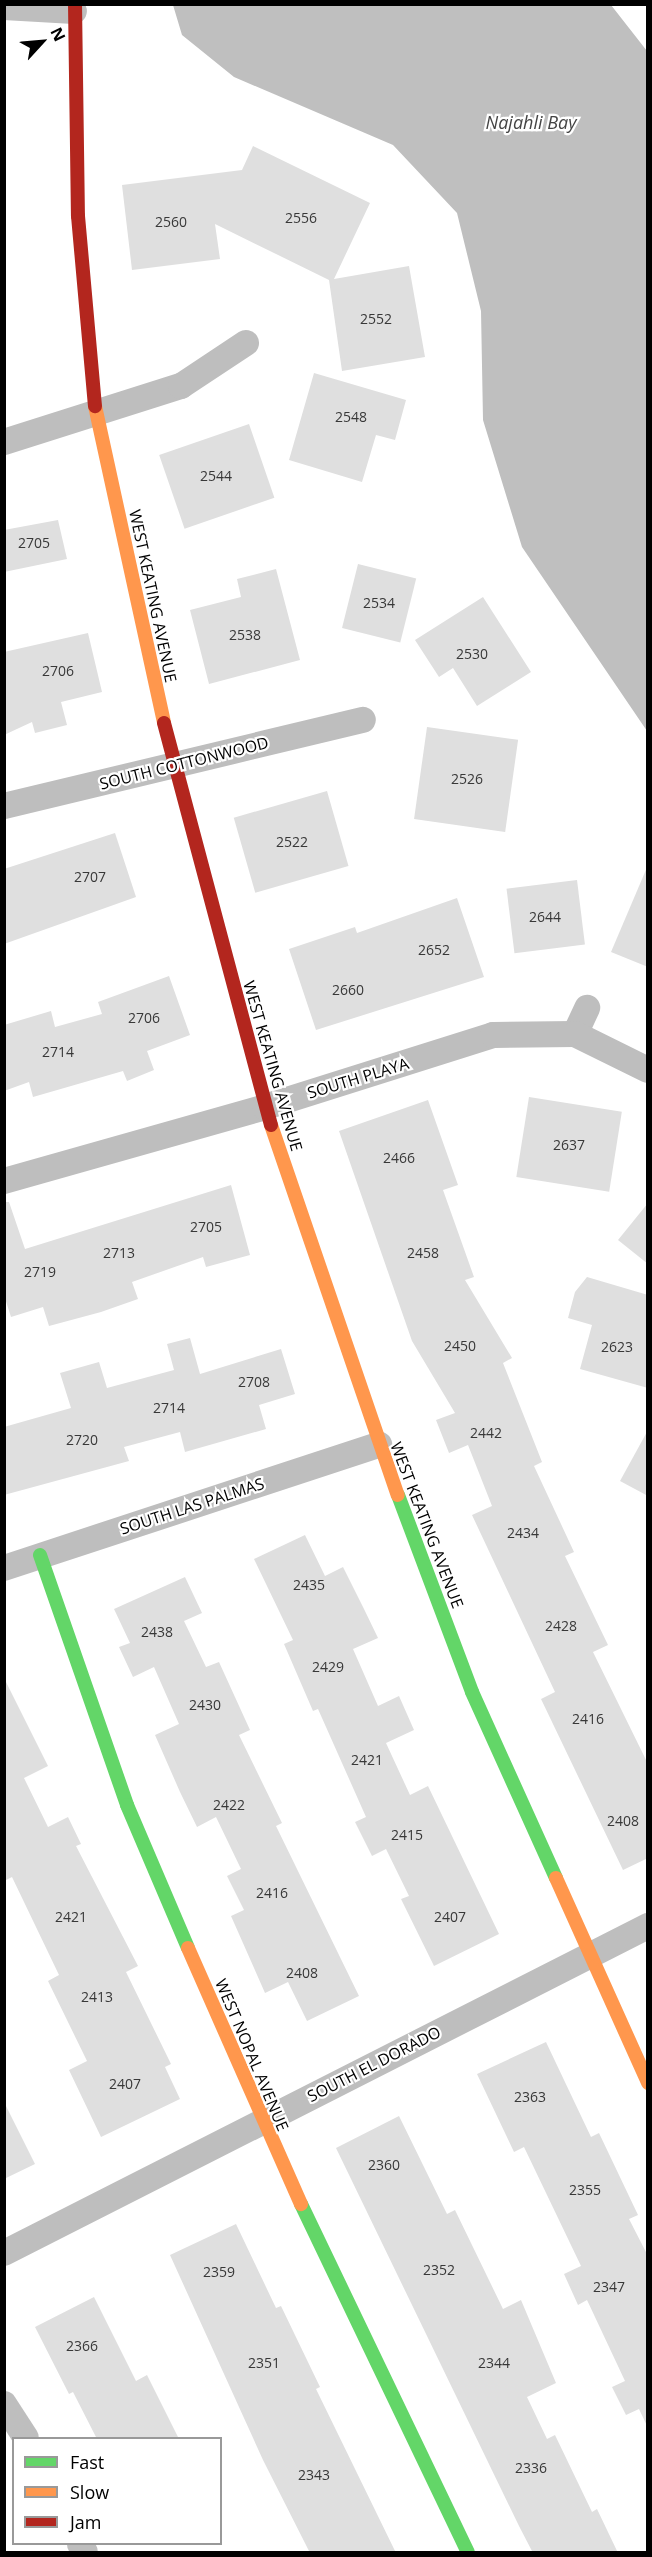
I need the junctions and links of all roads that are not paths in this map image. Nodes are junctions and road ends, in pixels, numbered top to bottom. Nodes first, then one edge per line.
1 (4, 7) edge
2 (74, 8) edge
3 (246, 343) dead end
4 (95, 412) junction
5 (4, 442) edge
6 (363, 720) dead end
7 (173, 765) junction
8 (4, 806) edge
9 (587, 1008) dead end
10 (575, 1034) junction
11 (648, 1070) edge
12 (265, 1107) junction
13 (4, 1182) edge
14 (379, 1445) junction
15 (40, 1555) junction
16 (4, 1568) edge
17 (648, 1926) edge
18 (588, 1955) junction
19 (648, 2083) edge
20 (262, 2122) junction
21 (4, 2253) edge
22 (4, 2404) edge
23 (25, 2437) edge
24 (468, 2553) edge

1 - 2 street
2 - 4 street, WEST KEATING AVENUE
3 - 4 street
4 - 5 street
4 - 7 street, WEST KEATING AVENUE
6 - 7 street, SOUTH COTTONWOOD
7 - 8 street, SOUTH COTTONWOOD
7 - 12 street, WEST KEATING AVENUE
9 - 10 street
10 - 11 street, SOUTH PLAYA
10 - 12 street, SOUTH PLAYA
12 - 13 street, SOUTH PLAYA
12 - 14 street, WEST KEATING AVENUE
14 - 15 street, SOUTH LAS PALMAS
14 - 18 street, WEST KEATING AVENUE
15 - 16 street, SOUTH LAS PALMAS
15 - 20 street, WEST NOPAL AVENUE
17 - 18 street, SOUTH EL DORADO
18 - 19 street, WEST KEATING AVENUE
18 - 20 street, SOUTH EL DORADO
20 - 21 street, SOUTH EL DORADO
20 - 24 street, WEST NOPAL AVENUE
22 - 23 street

